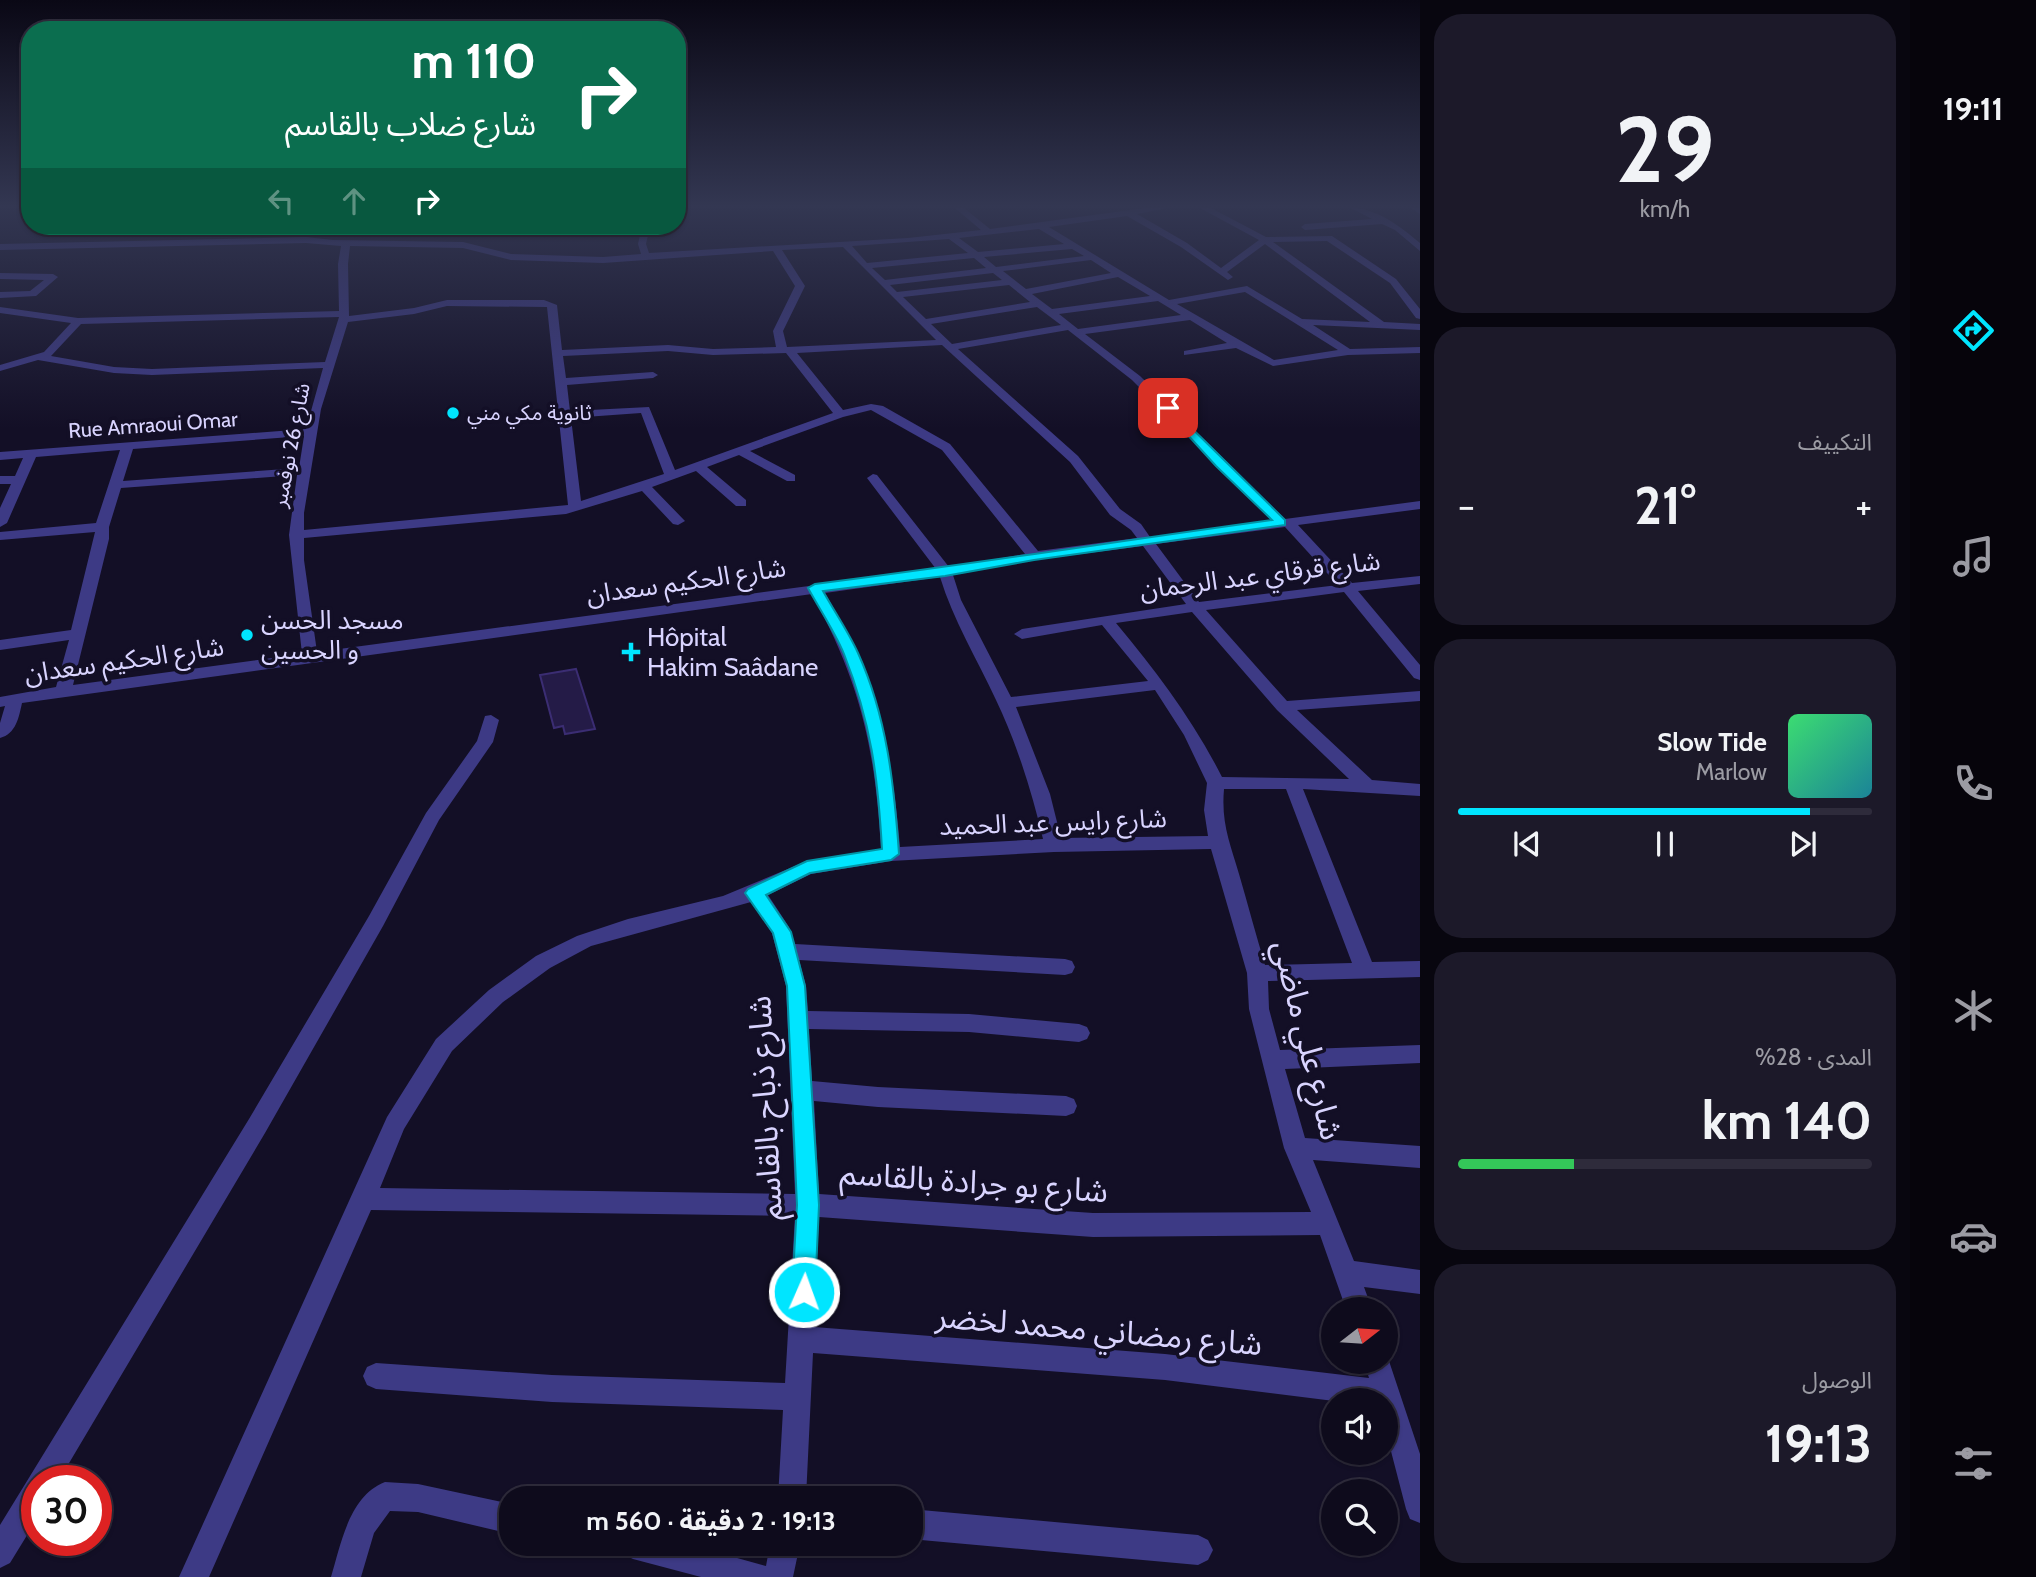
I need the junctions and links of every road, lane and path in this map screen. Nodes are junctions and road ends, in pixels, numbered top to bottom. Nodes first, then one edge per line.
1 (48, 282) edge
2 (344, 282) edge
3 (797, 282) edge
4 (881, 282) edge
5 (931, 282) edge
6 (1012, 282) joint
7 (1081, 282) edge
8 (1133, 282) edge
9 (1236, 282) edge
10 (1321, 282) edge
11 (1393, 282) edge
12 (888, 289) junction
13 (1247, 289) junction
14 (1027, 292) junction
15 (0, 295) edge
16 (1166, 300) junction
17 (1041, 303) junction
18 (0, 310) edge
19 (1053, 312) junction
20 (1420, 316) edge
21 (345, 317) junction
22 (1192, 317) junction
23 (78, 321) junction
24 (923, 322) junction
25 (1302, 322) junction
26 (1381, 326) junction
27 (1420, 327) edge
28 (1073, 330) junction
29 (949, 345) junction
30 (1237, 345) junction
31 (786, 349) junction
32 (1420, 349) edge
33 (1348, 352) junction
34 (557, 353) junction
35 (1188, 353) dead end
36 (43, 363) junction
37 (328, 365) junction
38 (0, 369) edge
39 (653, 375) dead end
40 (561, 382) junction
41 (840, 414) junction
42 (563, 415) junction
43 (310, 432) junction
44 (128, 445) junction
45 (740, 451) junction
46 (31, 454) junction
47 (0, 456) edge
48 (698, 466) junction
49 (303, 471) junction
50 (671, 476) junction
51 (791, 478) dead end
52 (873, 478) dead end
53 (0, 480) edge
54 (18, 480) junction
55 (116, 485) junction
56 (644, 486) junction
57 (1401, 496) dead end
58 (741, 503) dead end
59 (1417, 505) edge
60 (575, 507) junction
61 (1, 520) edge
62 (678, 521) dead end
63 (1285, 522) junction
64 (102, 527) junction
65 (296, 535) junction
66 (0, 536) edge
67 (1147, 542) junction
68 (1034, 556) junction
69 (945, 572) junction
70 (1420, 580) edge
71 (815, 588) junction
72 (1349, 588) junction
73 (1194, 605) junction
74 (1106, 620) junction
75 (76, 634) junction
76 (1022, 634) dead end
77 (0, 645) edge
78 (310, 658) junction
79 (1420, 675) edge
80 (1159, 685) junction
81 (63, 691) junction
82 (1420, 696) edge
83 (7, 701) edge
84 (1006, 704) junction
85 (1283, 706) junction
86 (491, 720) dead end
87 (0, 733) edge
88 (1216, 783) junction
89 (1292, 783) junction
90 (1368, 787) junction
91 (1420, 790) edge
92 (1218, 842) junction
93 (1054, 845) junction
94 (891, 854) junction
95 (754, 893) junction
96 (788, 951) junction
97 (1065, 967) dead end
98 (1420, 969) edge
99 (1365, 970) junction
100 (1257, 973) junction
101 (798, 1020) junction
102 (1079, 1033) dead end
103 (1420, 1054) edge
104 (1272, 1060) junction
105 (802, 1090) junction
106 (1066, 1106) dead end
107 (1296, 1148) junction
108 (1420, 1157) edge
109 (364, 1199) junction
110 (808, 1205) junction
111 (1328, 1224) junction
112 (1346, 1272) junction
113 (1420, 1282) edge
114 (1355, 1297) edge
115 (802, 1339) junction
116 (376, 1376) dead end
117 (1338, 1388) edge
118 (798, 1398) junction
119 (1398, 1414) edge
120 (1412, 1443) edge
121 (52, 1465) edge
122 (793, 1486) edge
123 (1420, 1509) edge
124 (499, 1516) edge
125 (21, 1518) edge
126 (923, 1525) edge
127 (1198, 1550) dead end
128 (0, 1553) edge
129 (678, 1556) edge
130 (782, 1556) edge
131 (194, 1577) edge
132 (346, 1577) edge
133 (757, 1577) edge
134 (778, 1577) edge

1 - 15 street
2 - 21 street, شارع 26 نوفمبر
3 - 31 street
4 - 12 street
5 - 12 street
6 - 12 street
6 - 14 street
7 - 14 street
8 - 16 street
9 - 13 street
10 - 26 street
11 - 20 street
12 - 24 street
13 - 16 street
13 - 25 street
14 - 17 street
16 - 19 street
16 - 22 street
17 - 19 street
17 - 24 street
18 - 23 street
19 - 28 street
21 - 23 street
21 - 34 street
21 - 37 street, شارع 26 نوفمبر
22 - 28 street
22 - 30 street
23 - 36 street
24 - 29 street
25 - 26 street
25 - 33 street
26 - 27 street
28 - 29 street
28 - 63 street
29 - 31 street
29 - 67 street
30 - 33 street
30 - 35 street
31 - 34 street
31 - 41 street
32 - 33 street
34 - 40 street
36 - 37 street
36 - 38 street
37 - 43 street, شارع 26 نوفمبر
39 - 40 street
40 - 42 street
41 - 45 street
41 - 68 street
42 - 50 street
42 - 60 street
43 - 44 street, Rue Amraoui Omar
43 - 49 street, شارع 26 نوفمبر
44 - 46 street, Rue Amraoui Omar
44 - 55 street
45 - 48 street
45 - 51 street
46 - 47 street, Rue Amraoui Omar
46 - 54 street
48 - 50 street
48 - 58 street
49 - 55 street
49 - 65 street, شارع 26 نوفمبر
50 - 56 street
52 - 69 street
53 - 54 street
54 - 61 street
55 - 64 street
56 - 60 street
56 - 62 street
57 - 59 street
59 - 63 street, شارع الحكيم سعدان
60 - 65 street
63 - 67 street, شارع الحكيم سعدان
63 - 72 street
64 - 66 street
64 - 75 street
65 - 78 street, شارع 26 نوفمبر
67 - 68 street, شارع الحكيم سعدان
67 - 73 street
68 - 69 street, شارع الحكيم سعدان
69 - 71 street, شارع الحكيم سعدان
69 - 84 street
70 - 72 street, شارع قرقاي عبد الرحمان
71 - 78 street, شارع الحكيم سعدان
71 - 94 street
72 - 73 street, شارع قرقاي عبد الرحمان
72 - 79 street
73 - 74 street, شارع قرقاي عبد الرحمان
73 - 85 street
74 - 76 street, شارع قرقاي عبد الرحمان
74 - 80 street, شارع قرقاي عبد الرحمان
75 - 77 street
75 - 81 street
78 - 81 street, شارع الحكيم سعدان
80 - 84 street
80 - 88 street, شارع قرقاي عبد الرحمان
81 - 83 street, شارع الحكيم سعدان
82 - 85 street
83 - 87 street
84 - 93 street
85 - 90 street
86 - 121 street
88 - 89 street
88 - 92 street, شارع علي ماضي
89 - 90 street
89 - 99 street
90 - 91 street
92 - 93 street, شارع رايس عبد الحميد
92 - 100 street, شارع علي ماضي
93 - 94 street, شارع رايس عبد الحميد
94 - 95 street, شارع رايس عبد الحميد
95 - 96 street, شارع ذباح بالقاسم
95 - 109 street, شارع رايس عبد الحميد
96 - 97 street
96 - 101 street, شارع ذباح بالقاسم
98 - 99 street
99 - 100 street
100 - 104 street, شارع علي ماضي
101 - 102 street
101 - 105 street, شارع ذباح بالقاسم
103 - 104 street
104 - 107 street, شارع علي ماضي
105 - 106 street
105 - 110 street, شارع ذباح بالقاسم
107 - 108 street
107 - 111 street, شارع علي ماضي
109 - 110 street, شارع بو جرادة بالقاسم
109 - 131 street, شارع رايس عبد الحميد
110 - 111 street, شارع بو جرادة بالقاسم
110 - 115 street, شارع ذباح بالقاسم
111 - 112 street, شارع علي ماضي
112 - 113 street
112 - 114 street, شارع علي ماضي
115 - 117 street, شارع رمضاني محمد لخضر
115 - 118 street, شارع ذباح بالقاسم
116 - 118 street
118 - 122 street, شارع ذباح بالقاسم
119 - 120 street
120 - 123 street
124 - 132 street
125 - 128 street
126 - 127 street
129 - 133 street
130 - 134 street

